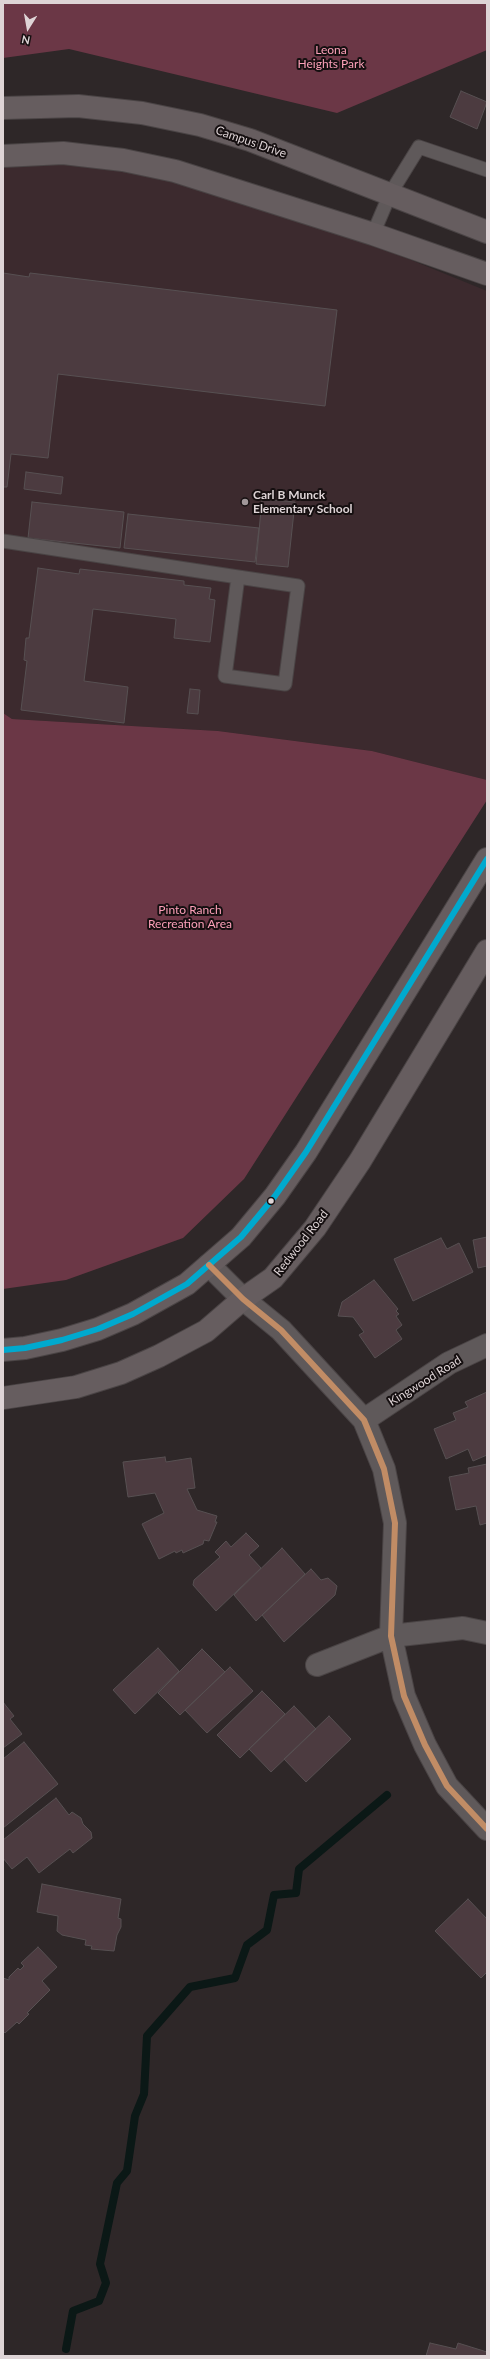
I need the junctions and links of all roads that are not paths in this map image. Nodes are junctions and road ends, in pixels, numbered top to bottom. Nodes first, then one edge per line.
1 (3, 108) edge
2 (3, 156) edge
3 (487, 170) edge
4 (390, 194) junction
5 (487, 232) edge
6 (373, 234) junction
7 (487, 274) edge
8 (3, 541) edge
9 (238, 577) junction
10 (487, 859) edge
11 (486, 954) edge
12 (209, 1266) junction
13 (243, 1299) junction
14 (487, 1345) edge
15 (3, 1350) edge
16 (3, 1398) edge
17 (364, 1420) junction
18 (487, 1633) edge
19 (391, 1636) junction
20 (317, 1665) dead end
21 (487, 1829) edge

1 - 4 main road, Campus Drive
2 - 6 main road
3 - 4 lane
4 - 5 main road, Campus Drive
4 - 6 lane
6 - 7 main road
8 - 9 lane
9 - 9 lane
10 - 12 main road
11 - 13 main road, Redwood Road
12 - 13 street
12 - 15 main road
13 - 16 main road, Redwood Road
13 - 17 street
14 - 17 street, Kingwood Road
17 - 19 street
18 - 19 street
19 - 20 street
19 - 21 street

